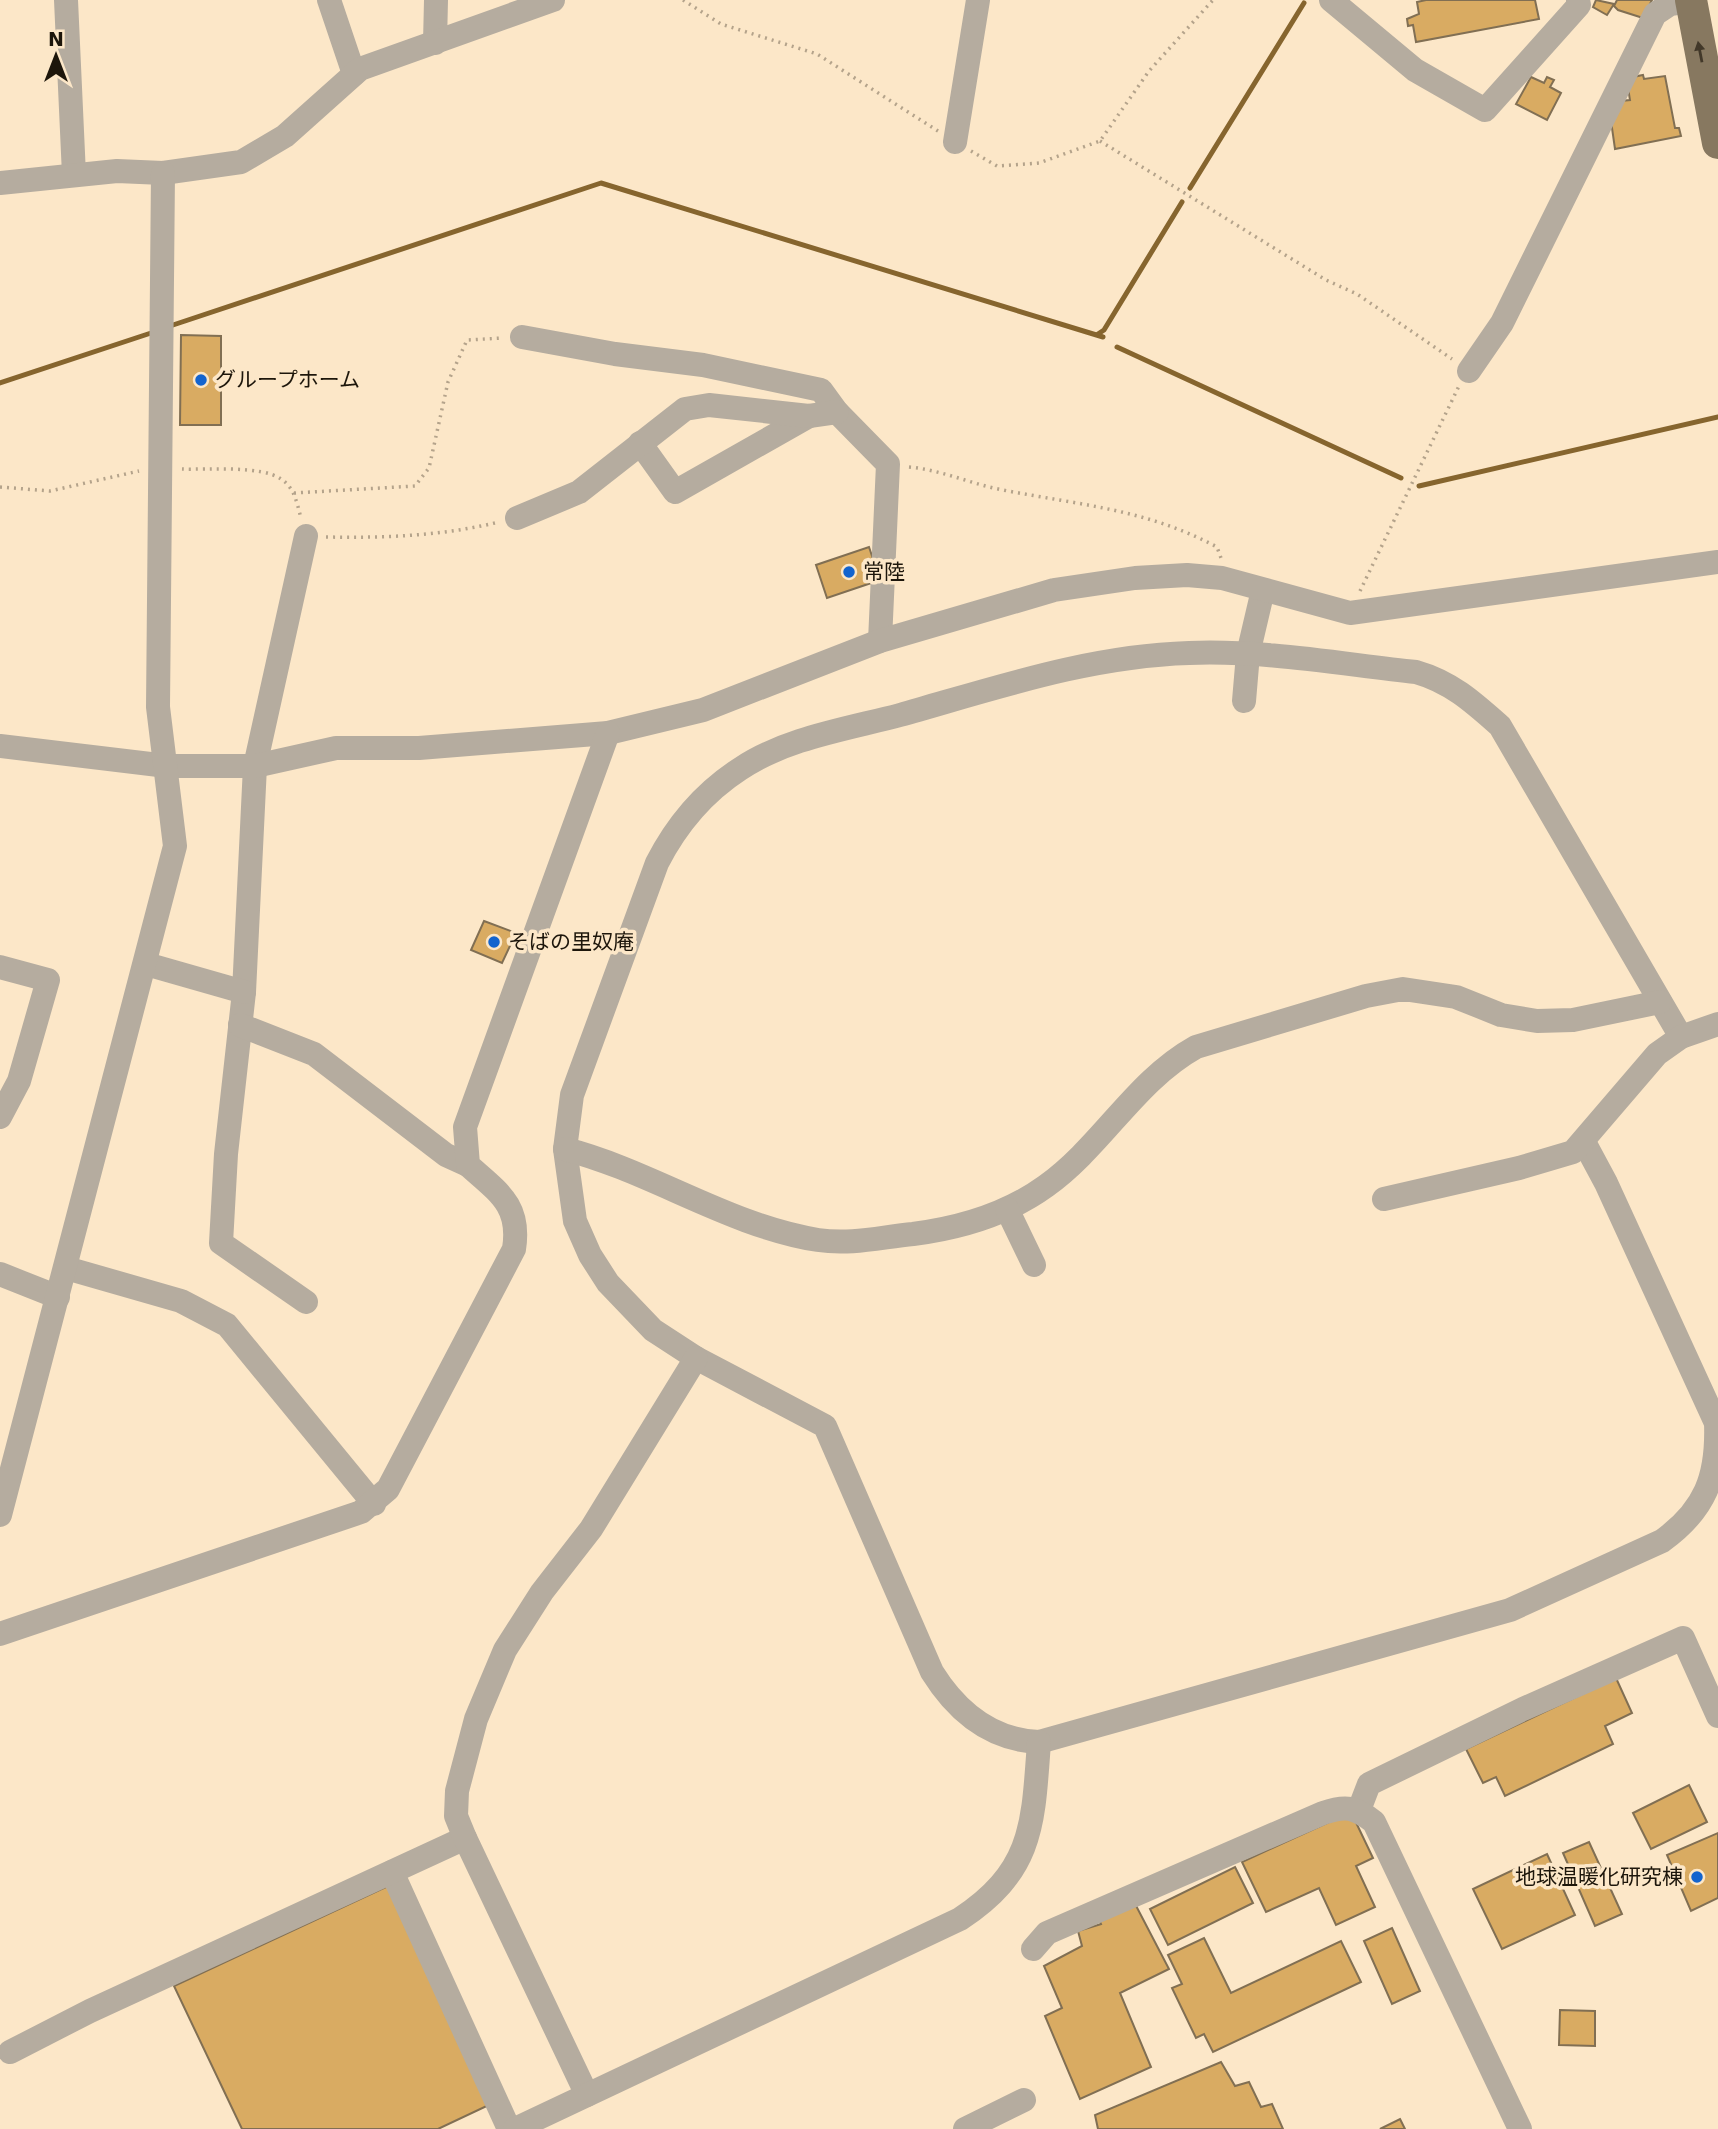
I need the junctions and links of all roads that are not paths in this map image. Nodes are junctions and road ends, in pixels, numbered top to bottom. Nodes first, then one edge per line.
1 (66, 0) edge
2 (329, 0) edge
3 (436, 0) edge
4 (552, 0) edge
5 (978, 0) edge
6 (1331, 0) edge
7 (1577, 0) edge
8 (1691, 0) edge
9 (435, 43) junction
10 (354, 74) junction
11 (955, 142) road end
12 (1718, 143) edge
13 (163, 173) junction
14 (74, 175) junction
15 (0, 183) edge
16 (522, 337) road end
17 (1469, 371) road end
18 (836, 412) junction
19 (809, 416) junction
20 (640, 443) junction
21 (517, 518) road end
22 (306, 536) road end
23 (1718, 562) edge
24 (1263, 590) junction
25 (880, 641) junction
26 (1248, 654) junction
27 (1244, 701) dead end
28 (608, 733) junction
29 (2, 753) edge
30 (167, 766) junction
31 (256, 766) junction
32 (146, 964) junction
33 (0, 967) edge
34 (244, 992) junction
35 (1660, 1002) junction
36 (1718, 1024) edge
37 (240, 1025) junction
38 (1681, 1037) junction
39 (0, 1117) edge
40 (1584, 1142) junction
41 (565, 1149) junction
42 (468, 1165) junction
43 (1384, 1199) dead end
44 (1007, 1209) junction
45 (1034, 1265) dead end
46 (66, 1268) junction
47 (0, 1274) edge
48 (58, 1297) junction
49 (306, 1302) dead end
50 (696, 1357) junction
51 (374, 1504) junction
52 (0, 1514) edge
53 (0, 1634) edge
54 (1718, 1716) edge
55 (1039, 1742) junction
56 (1359, 1810) junction
57 (465, 1838) junction
58 (392, 1872) junction
59 (1033, 1948) dead end
60 (10, 2052) dead end
61 (587, 2095) junction
62 (1024, 2100) dead end
63 (509, 2129) edge
64 (515, 2129) edge
65 (965, 2129) edge
66 (1520, 2129) edge

1 - 14 street
2 - 10 street
3 - 9 street
4 - 9 street
5 - 11 street
6 - 7 street
12 -> 8 main road
8 - 17 street
9 - 10 street
10 - 13 street
13 - 14 street
13 - 30 street
14 - 15 street
16 - 18 street
18 - 19 street
18 - 25 street
19 - 20 street
19 - 20 street
20 - 21 street
22 - 31 street
23 - 24 street
24 - 25 street
24 - 26 street
25 - 28 street
26 - 27 street
26 - 35 street
26 - 41 street
28 - 31 street
28 - 42 street
29 - 30 street
30 - 31 street
30 - 32 street
31 - 34 street
32 - 34 street
32 - 46 street
33 - 39 street
34 - 37 street
35 - 38 street
35 - 44 street
36 - 38 street
37 - 42 street
37 - 49 street
38 - 40 street
40 - 43 street
40 - 55 street
41 - 44 street
41 - 50 street
42 - 51 street
44 - 45 street
46 - 48 street
46 - 51 street
47 - 48 street
48 - 52 street
50 - 55 street
50 - 57 street
51 - 53 street
54 - 56 street
55 - 61 street
56 - 59 street
56 - 66 street
57 - 58 street
57 - 61 street
58 - 60 street
58 - 63 street
61 - 64 street
62 - 65 street

